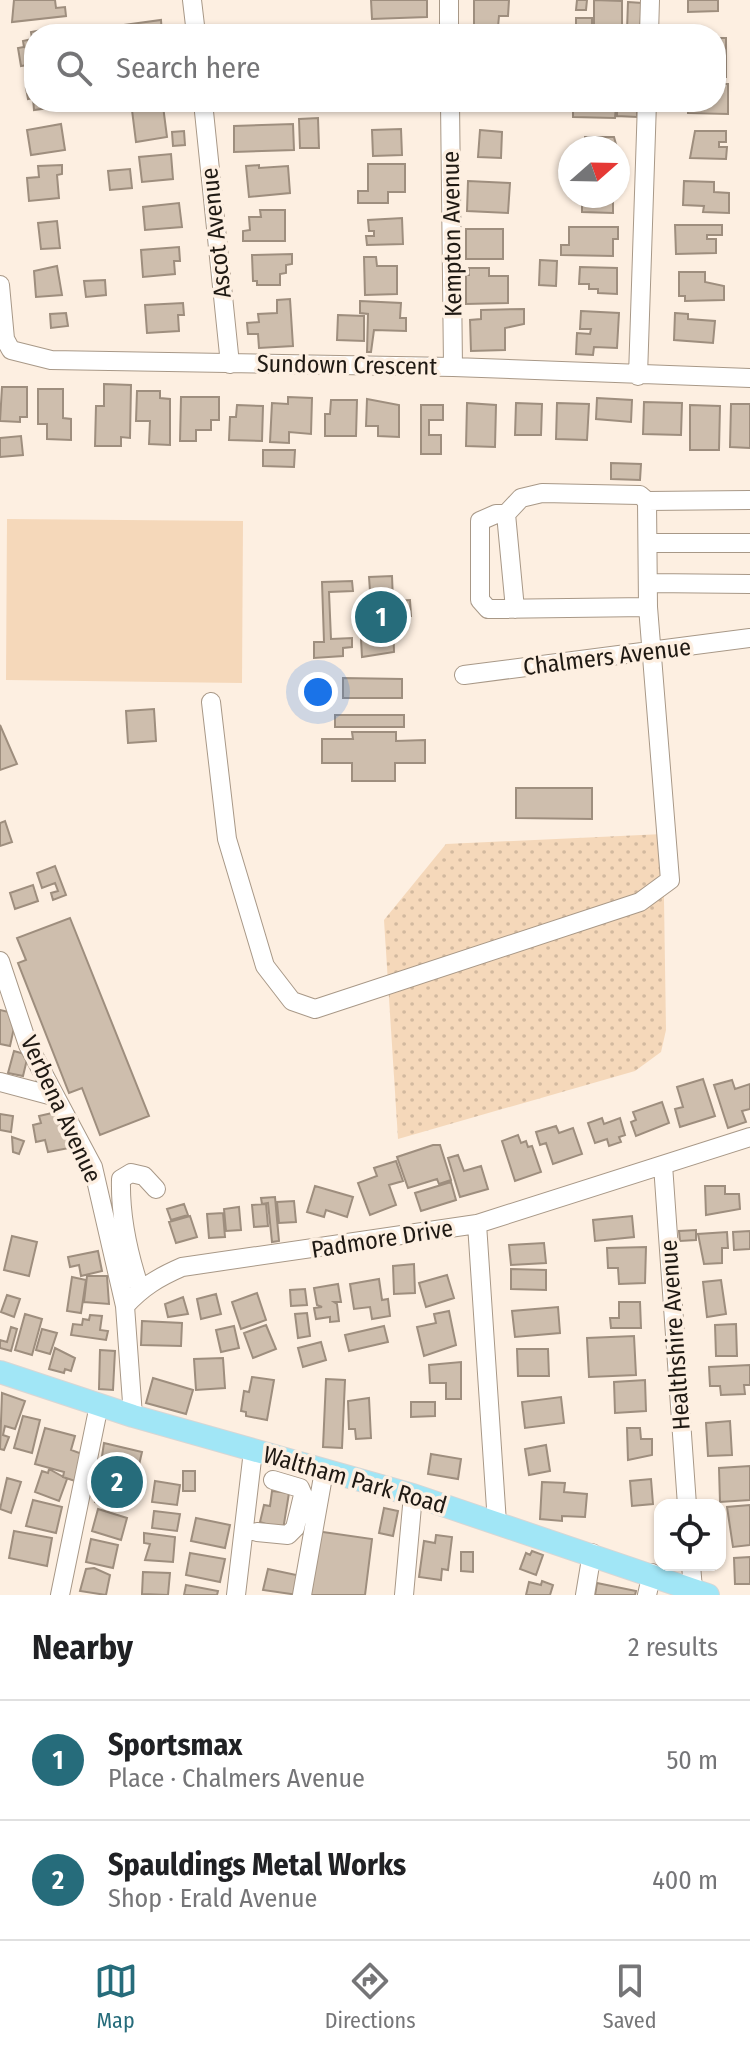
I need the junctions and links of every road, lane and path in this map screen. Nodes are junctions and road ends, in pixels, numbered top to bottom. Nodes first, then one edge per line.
1 (192, 0) edge
2 (449, 0) edge
3 (650, 0) edge
4 (195, 24) edge
5 (449, 24) edge
6 (649, 24) edge
7 (204, 112) edge
8 (450, 112) edge
9 (647, 112) edge
10 (0, 285) edge
11 (230, 364) junction
12 (453, 367) junction
13 (638, 376) junction
14 (750, 378) edge
15 (750, 500) edge
16 (647, 501) junction
17 (506, 514) junction
18 (648, 543) junction
19 (750, 543) edge
20 (648, 583) junction
21 (750, 584) edge
22 (648, 607) junction
23 (515, 609) junction
24 (750, 638) edge
25 (650, 652) junction
26 (464, 675) dead end
27 (211, 702) dead end
28 (0, 961) edge
29 (0, 1082) edge
30 (53, 1096) junction
31 (750, 1137) edge
32 (663, 1165) junction
33 (156, 1189) dead end
34 (477, 1224) junction
35 (140, 1289) junction
36 (125, 1306) junction
37 (0, 1372) edge
38 (99, 1405) junction
39 (133, 1416) junction
40 (253, 1451) junction
41 (324, 1471) junction
42 (273, 1480) dead end
43 (413, 1495) junction
44 (687, 1499) edge
45 (307, 1514) junction
46 (497, 1523) junction
47 (257, 1532) dead end
48 (592, 1553) junction
49 (693, 1571) edge
50 (649, 1584) edge
51 (700, 1592) edge
52 (60, 1595) edge
53 (236, 1595) edge
54 (302, 1595) edge
55 (404, 1595) edge
56 (585, 1595) edge

1 - 4 street
2 - 5 street
3 - 6 street
7 - 11 street, Ascot Avenue
8 - 12 street, Kempton Avenue
9 - 13 street
10 - 11 street, Sundown Crescent
11 - 12 street, Sundown Crescent
12 - 13 street, Sundown Crescent
13 - 14 street, Sundown Crescent
15 - 16 street
16 - 17 street
16 - 18 street
17 - 23 street
17 - 23 street
18 - 19 street
18 - 20 street
20 - 21 street
20 - 22 street
22 - 23 street
22 - 25 street
24 - 25 street, Chalmers Avenue
25 - 26 street, Chalmers Avenue
25 - 27 street
28 - 30 street, Verbena Avenue
29 - 30 street
30 - 36 street, Verbena Avenue
31 - 32 street, Padmore Drive
32 - 34 street, Padmore Drive
32 - 44 street, Healthshire Avenue
33 - 35 street
34 - 35 street, Padmore Drive
34 - 46 street
35 - 36 street, Padmore Drive
36 - 39 street
37 - 38 main road, Waltham Park Road
38 - 39 main road, Waltham Park Road
38 - 52 street
39 - 40 main road, Waltham Park Road
40 - 41 main road, Waltham Park Road
40 - 53 street
41 - 43 main road, Waltham Park Road
41 - 45 street
42 - 45 street
43 - 46 main road, Waltham Park Road
43 - 55 street
45 - 47 street
45 - 54 street
46 - 48 main road, Waltham Park Road
48 - 50 main road, Waltham Park Road
48 - 56 street
49 - 51 street
50 - 51 main road, Waltham Park Road

